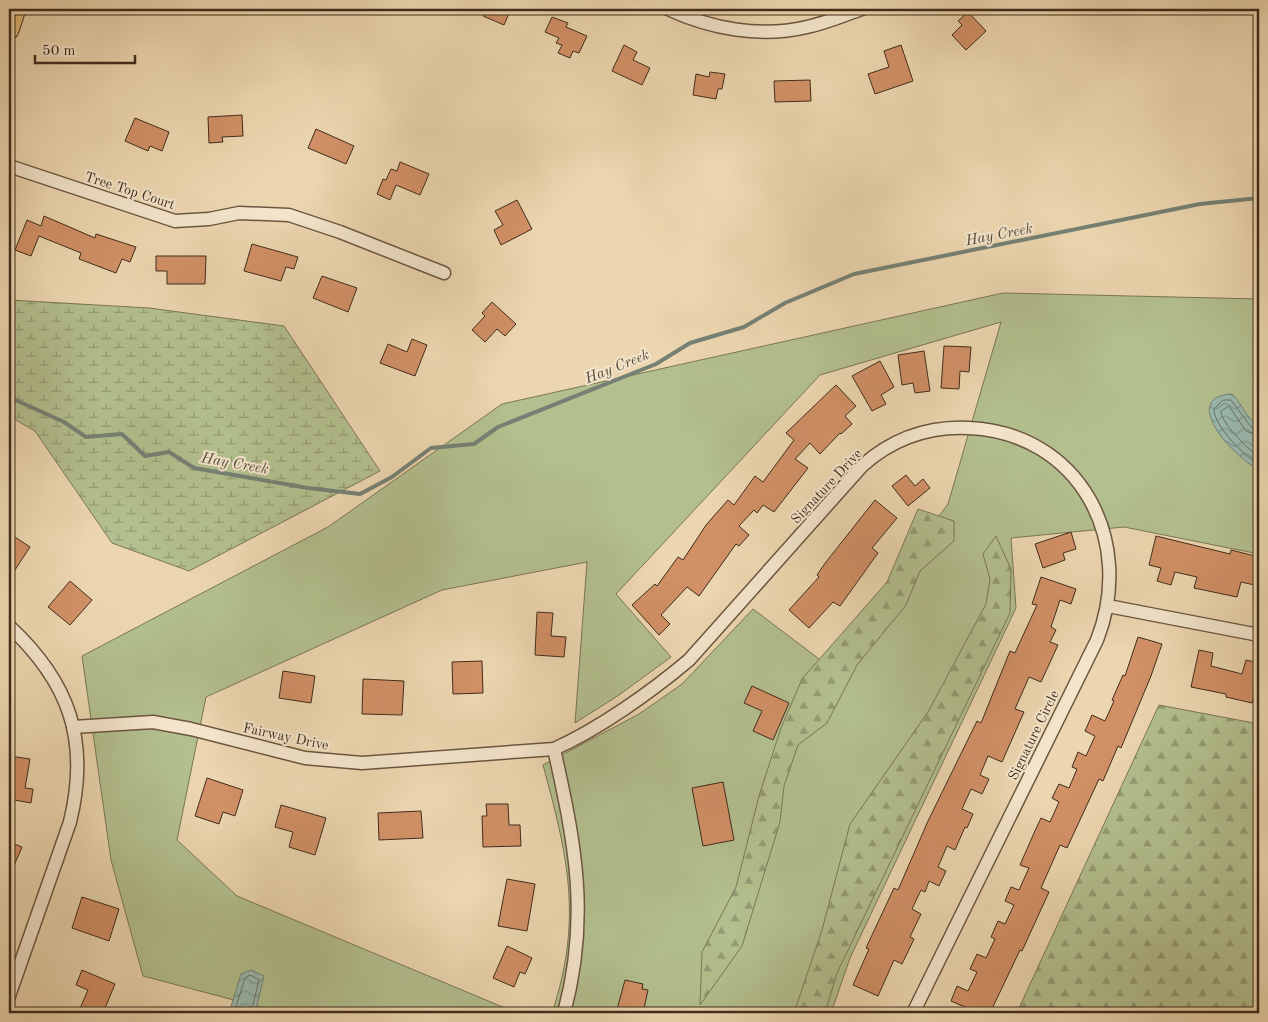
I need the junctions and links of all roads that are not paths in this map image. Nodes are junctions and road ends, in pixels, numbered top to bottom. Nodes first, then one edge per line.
1 (16, 9) edge
2 (668, 9) edge
3 (862, 9) edge
4 (9, 30) edge
5 (9, 166) edge
6 (444, 273) dead end
7 (1108, 606) junction
8 (9, 626) edge
9 (1259, 635) edge
10 (73, 727) junction
11 (554, 749) junction
12 (9, 996) edge
13 (564, 1013) edge
14 (913, 1013) edge

1 - 4 main road
2 - 3 street
5 - 6 street, Tree Top Court
7 - 9 street
7 - 11 street, Signature Drive
7 - 14 street, Signature Circle
8 - 10 street
10 - 11 street, Fairway Drive
10 - 12 street
11 - 13 street

